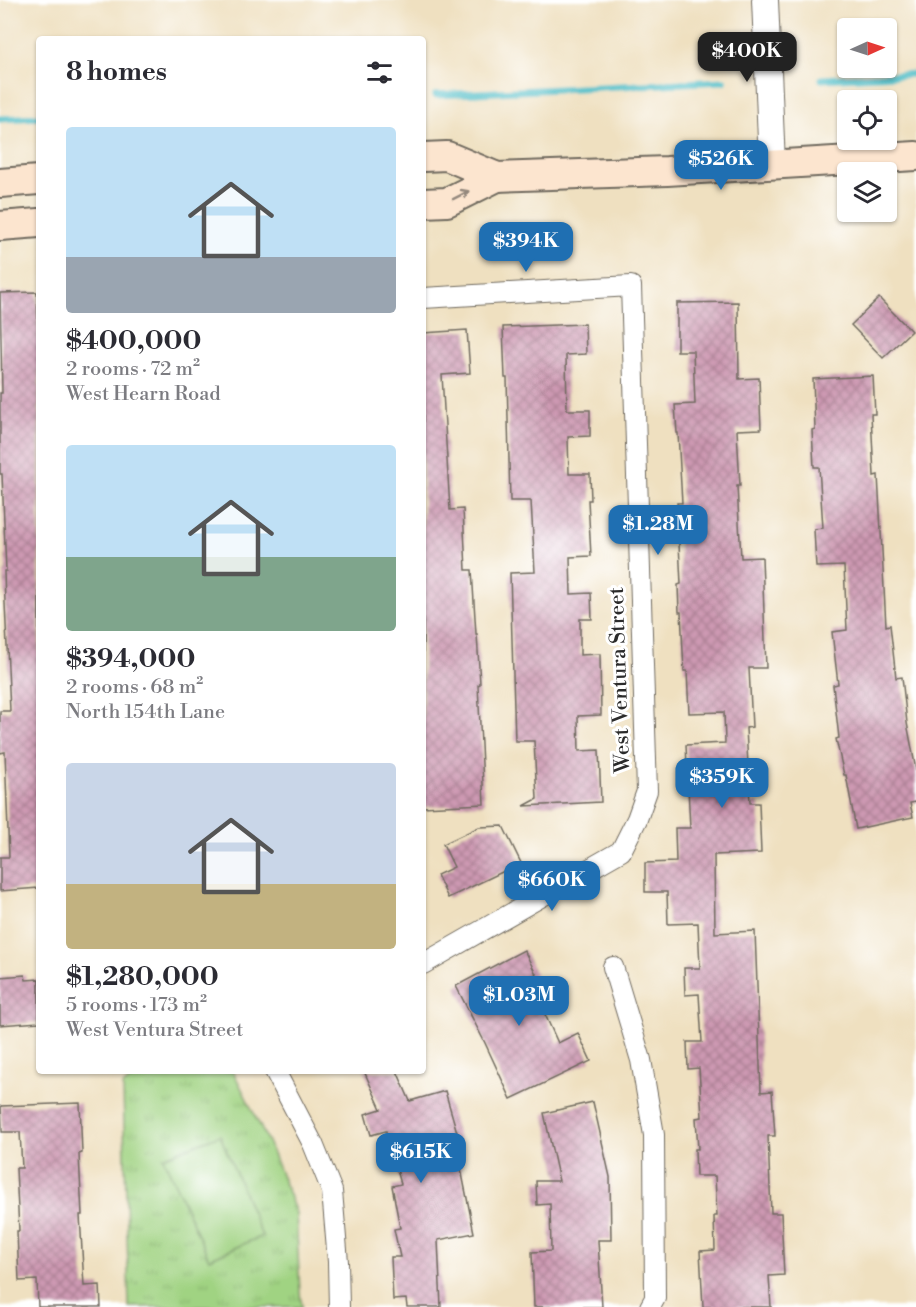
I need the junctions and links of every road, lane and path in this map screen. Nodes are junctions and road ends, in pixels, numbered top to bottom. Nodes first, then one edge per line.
1 (765, 0) edge
2 (916, 156) edge
3 (426, 158) edge
4 (772, 164) junction
5 (497, 177) junction
6 (36, 180) edge
7 (0, 183) edge
8 (426, 204) edge
9 (36, 223) edge
10 (0, 225) edge
11 (426, 298) edge
12 (426, 955) edge
13 (613, 968) dead end
14 (277, 1074) edge
15 (339, 1307) edge
16 (650, 1307) edge

1 - 4 street
2 - 4 main road
3 - 5 main road
4 - 5 main road
8 -> 5 main road
6 - 7 main road
9 - 10 main road
11 - 12 street, West Ventura Street
13 - 16 street
14 - 15 street

